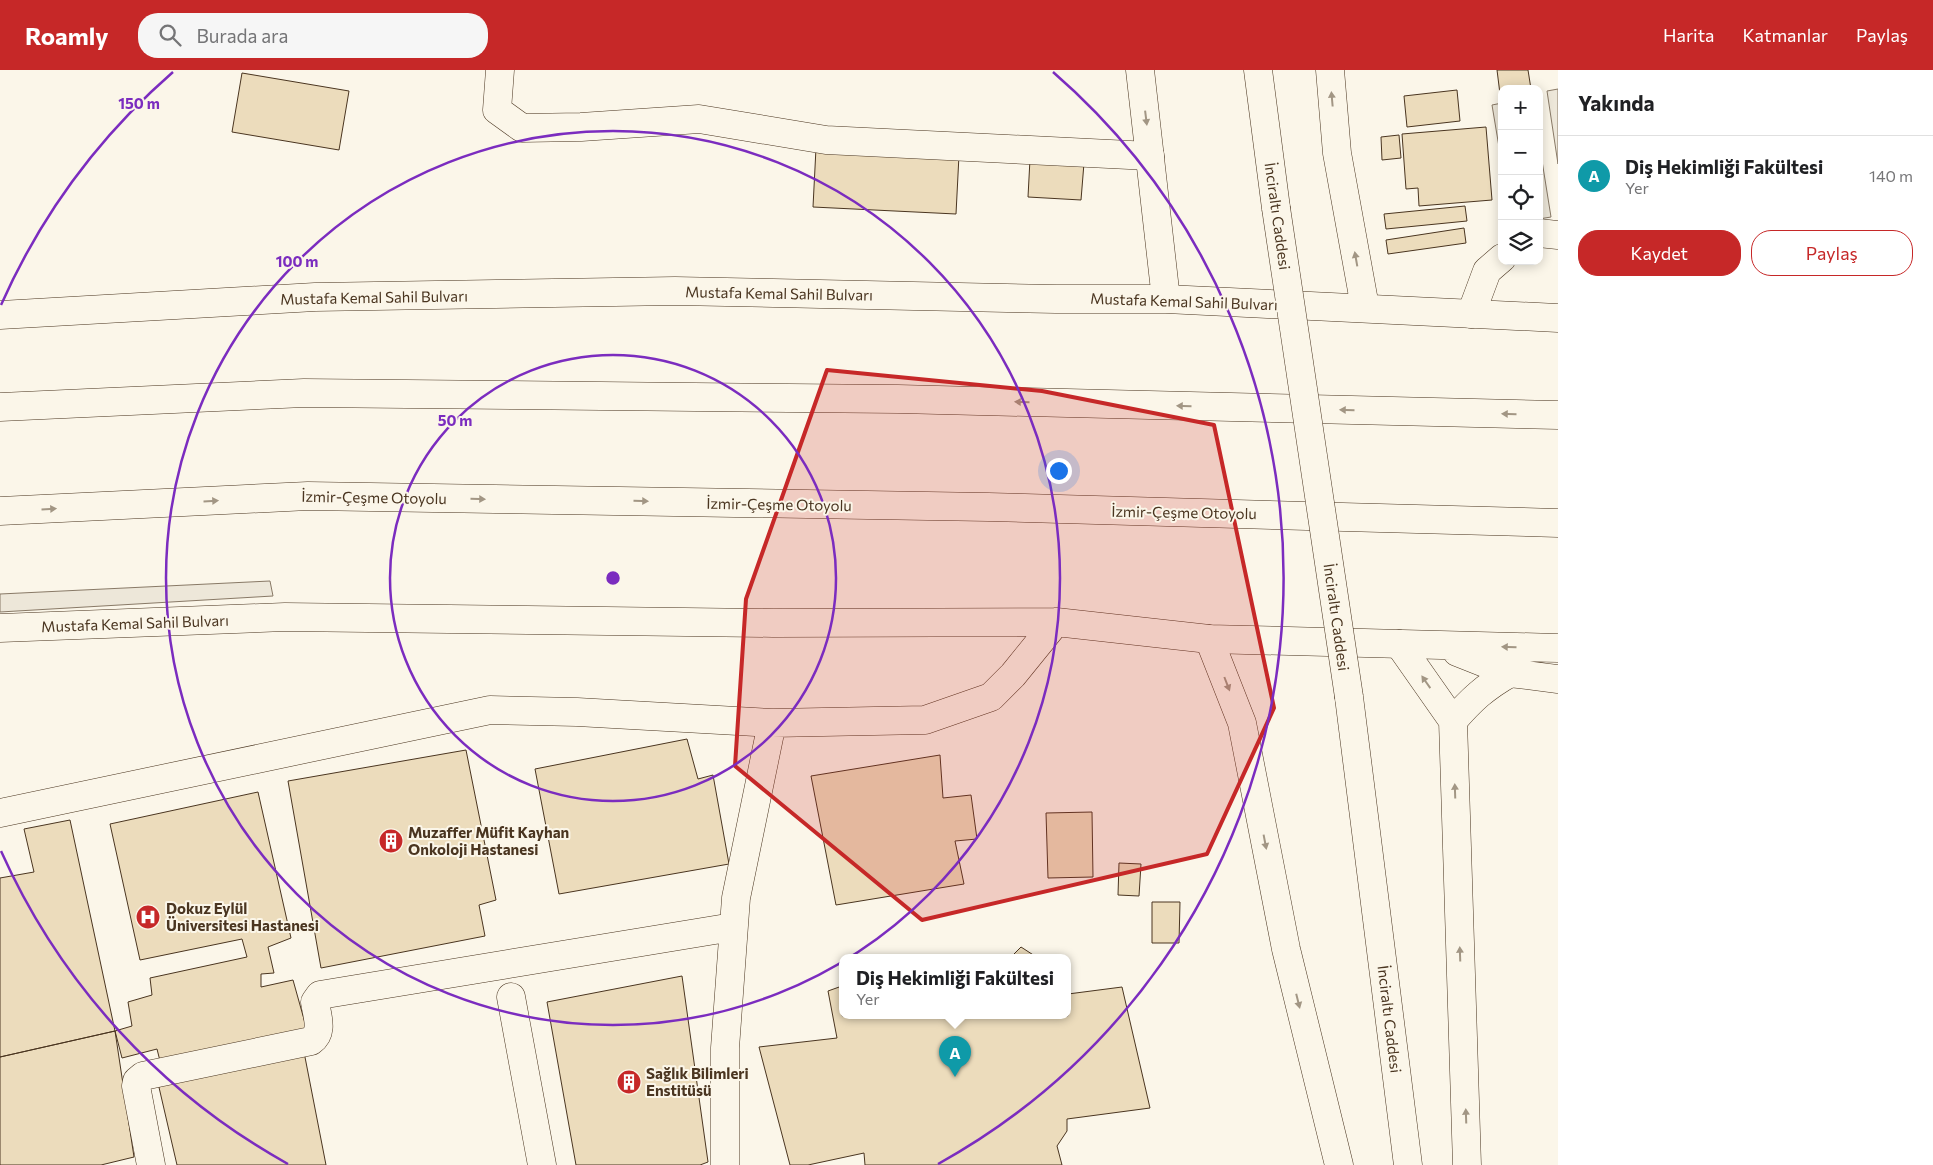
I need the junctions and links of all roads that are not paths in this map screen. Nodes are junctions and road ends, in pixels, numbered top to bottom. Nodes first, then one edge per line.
1 (500, 70) edge
2 (1140, 70) edge
3 (1258, 70) edge
4 (1330, 70) edge
5 (1150, 156) junction
6 (1543, 233) edge
7 (1558, 235) edge
8 (1498, 261) edge
9 (1166, 298) junction
10 (1364, 307) junction
11 (1471, 314) junction
12 (0, 315) edge
13 (1558, 318) edge
14 (0, 406) edge
15 (1558, 415) edge
16 (0, 511) edge
17 (1558, 523) edge
18 (1056, 622) junction
19 (0, 628) edge
20 (1209, 639) junction
21 (1399, 644) junction
22 (1439, 644) junction
23 (1558, 648) edge
24 (1510, 673) junction
25 (1558, 679) edge
26 (1453, 721) junction
27 (772, 723) junction
28 (0, 813) edge
29 (733, 927) junction
30 (511, 997) dead end
31 (151, 1165) edge
32 (542, 1165) edge
33 (725, 1165) edge
34 (1339, 1165) edge
35 (1408, 1165) edge
36 (1467, 1165) edge

1 - 5 main road
2 -> 5 main road
3 - 35 main road, İnciraltı Caddesi, bridge
10 -> 4 main road
5 - 9 main road
6 - 7 main road
8 - 11 main road
9 - 10 main road, Mustafa Kemal Sahil Bulvarı
9 - 12 main road, Mustafa Kemal Sahil Bulvarı
10 - 11 main road, Mustafa Kemal Sahil Bulvarı
11 - 13 main road, Mustafa Kemal Sahil Bulvarı
15 -> 14 main road
16 -> 17 main road, İzmir-Çeşme Otoyolu
18 - 19 main road, Mustafa Kemal Sahil Bulvarı
18 - 20 main road, Mustafa Kemal Sahil Bulvarı
18 - 27 main road
20 - 21 main road, Mustafa Kemal Sahil Bulvarı
20 -> 34 main road
21 - 22 main road, Mustafa Kemal Sahil Bulvarı
26 -> 21 main road
23 -> 22 main road, Mustafa Kemal Sahil Bulvarı
22 - 24 main road, Mustafa Kemal Sahil Bulvarı
24 - 25 main road, Mustafa Kemal Sahil Bulvarı
24 - 26 main road
36 -> 26 main road
27 - 28 main road
27 - 29 main road
29 - 31 main road
29 - 33 main road
30 - 32 main road

